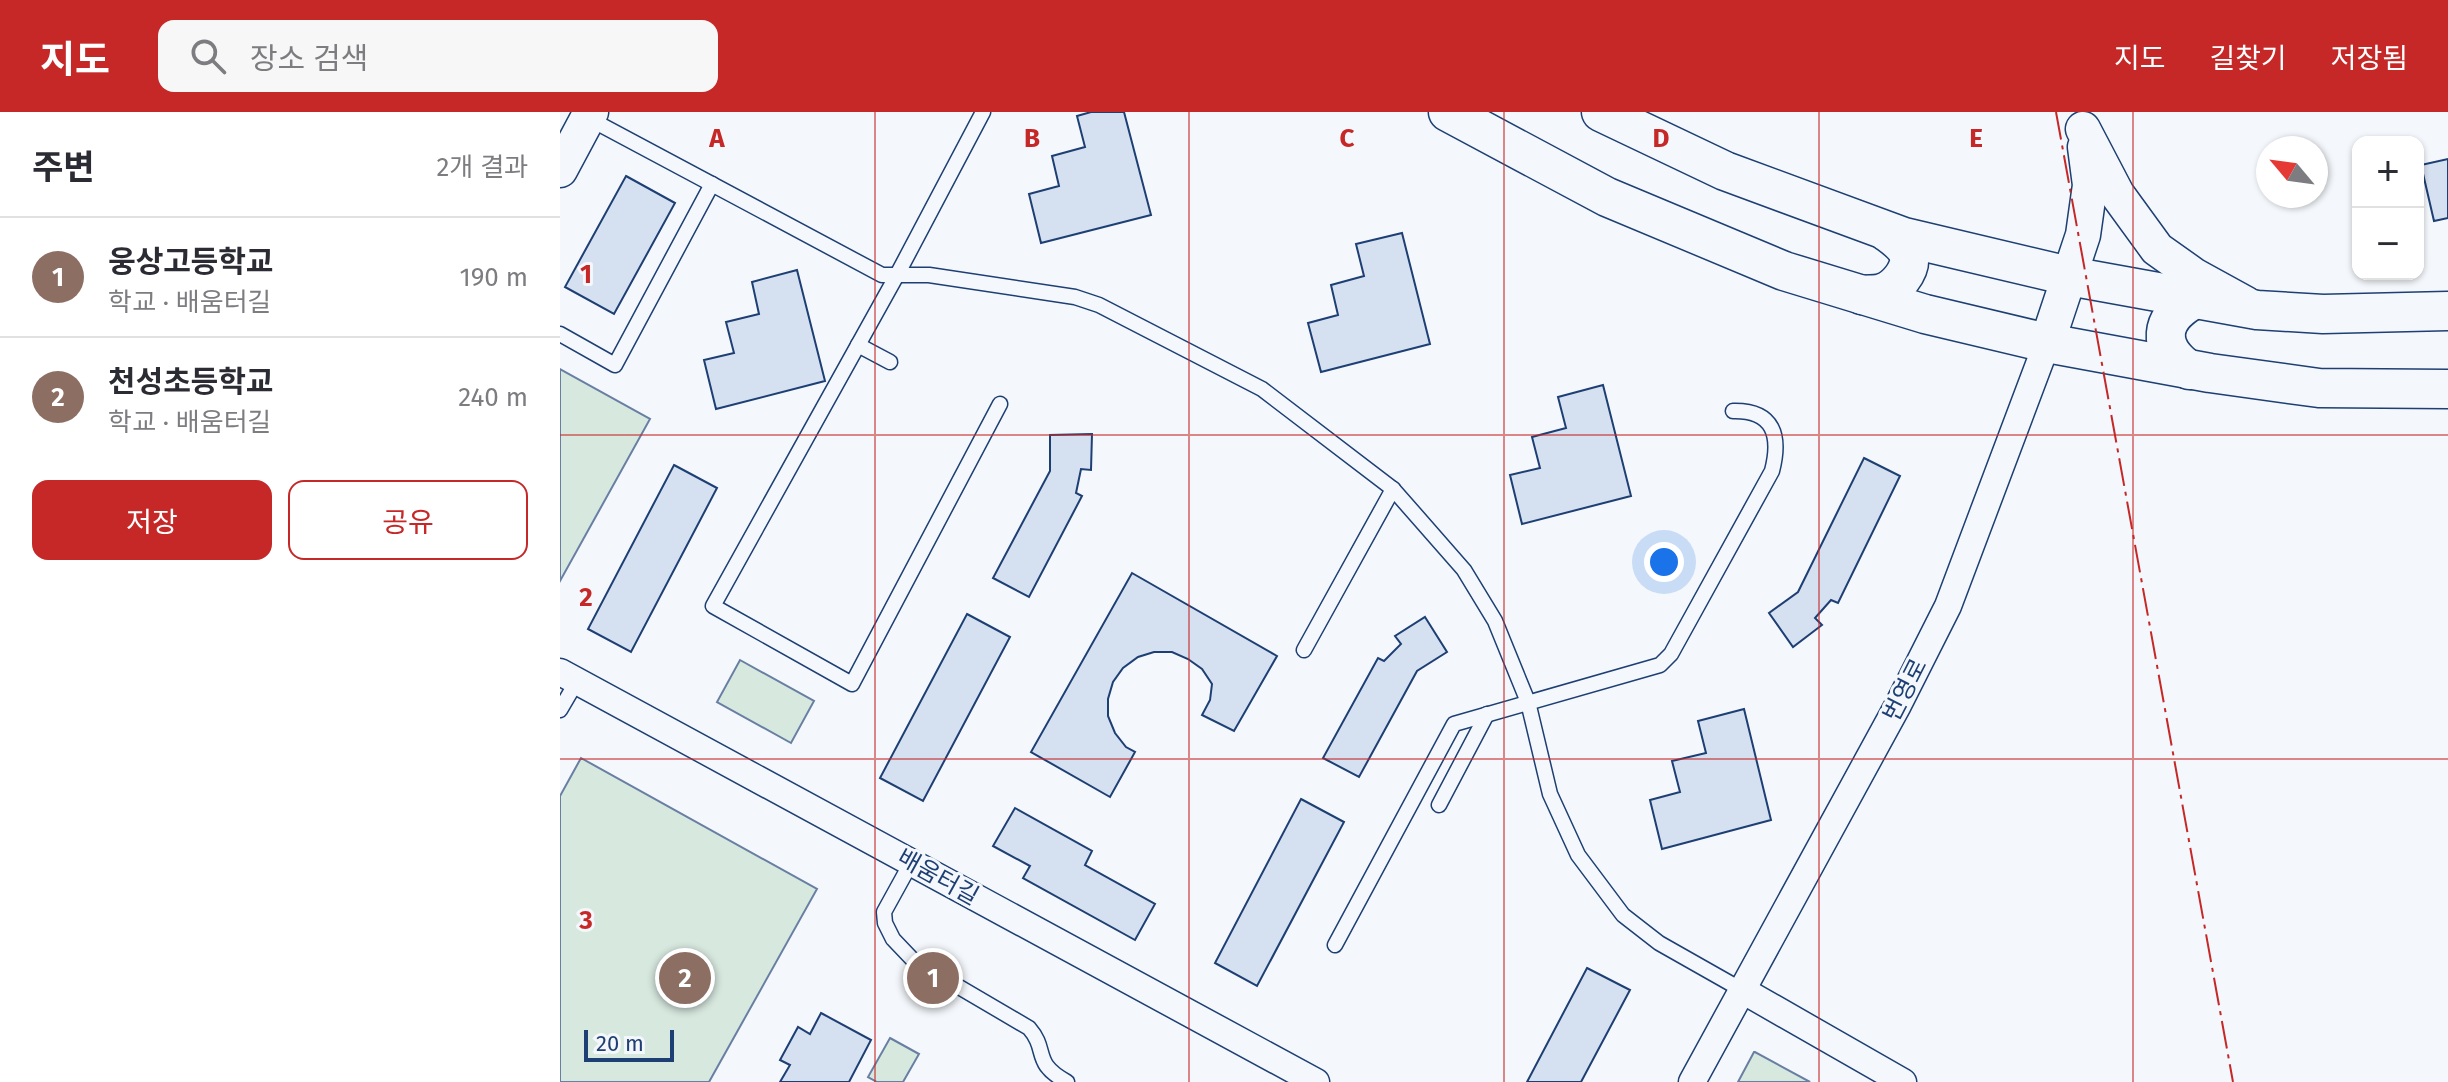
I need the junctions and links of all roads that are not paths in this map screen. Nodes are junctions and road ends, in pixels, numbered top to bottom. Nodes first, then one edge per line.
1 (983, 112) edge
2 (1448, 112) edge
3 (1601, 112) edge
4 (589, 115) edge
5 (2080, 121) edge
6 (560, 170) edge
7 (712, 184) junction
8 (1887, 232) junction
9 (897, 275) junction
10 (2069, 276) junction
11 (1862, 295) junction
12 (2193, 300) junction
13 (2257, 310) junction
14 (2448, 311) edge
15 (560, 334) edge
16 (2047, 343) junction
17 (858, 345) junction
18 (890, 362) dead end
19 (2189, 370) junction
20 (2448, 389) edge
21 (1000, 404) dead end
22 (1733, 411) dead end
23 (1393, 489) junction
24 (1304, 650) dead end
25 (568, 676) edge
26 (1528, 702) junction
27 (560, 710) edge
28 (1487, 714) junction
29 (1439, 805) dead end
30 (911, 863) junction
31 (1335, 945) dead end
32 (1742, 990) junction
33 (1067, 1082) edge
34 (1316, 1082) edge
35 (1692, 1082) edge
36 (1903, 1082) edge

1 - 9 lane
2 - 11 main road
3 - 8 main road
4 - 6 street
4 - 7 lane
5 - 10 street, 번영로
5 - 13 street
7 - 9 lane
7 - 15 lane
8 - 10 main road
8 - 11 main road
9 - 17 lane
9 - 23 lane
10 - 12 main road
10 - 16 street, 번영로
11 - 16 main road
12 - 13 main road
12 - 19 main road
13 - 14 main road
16 - 19 main road
16 - 32 street, 번영로
17 - 18 lane
17 - 21 lane
19 - 20 main road
22 - 26 lane
23 - 24 lane
23 - 26 lane
25 - 27 lane
25 - 30 street, 배움터길
26 - 28 lane
26 - 32 lane
28 - 29 lane
28 - 31 lane
30 - 33 lane
30 - 34 street, 배움터길
32 - 35 street, 번영로
32 - 36 street

